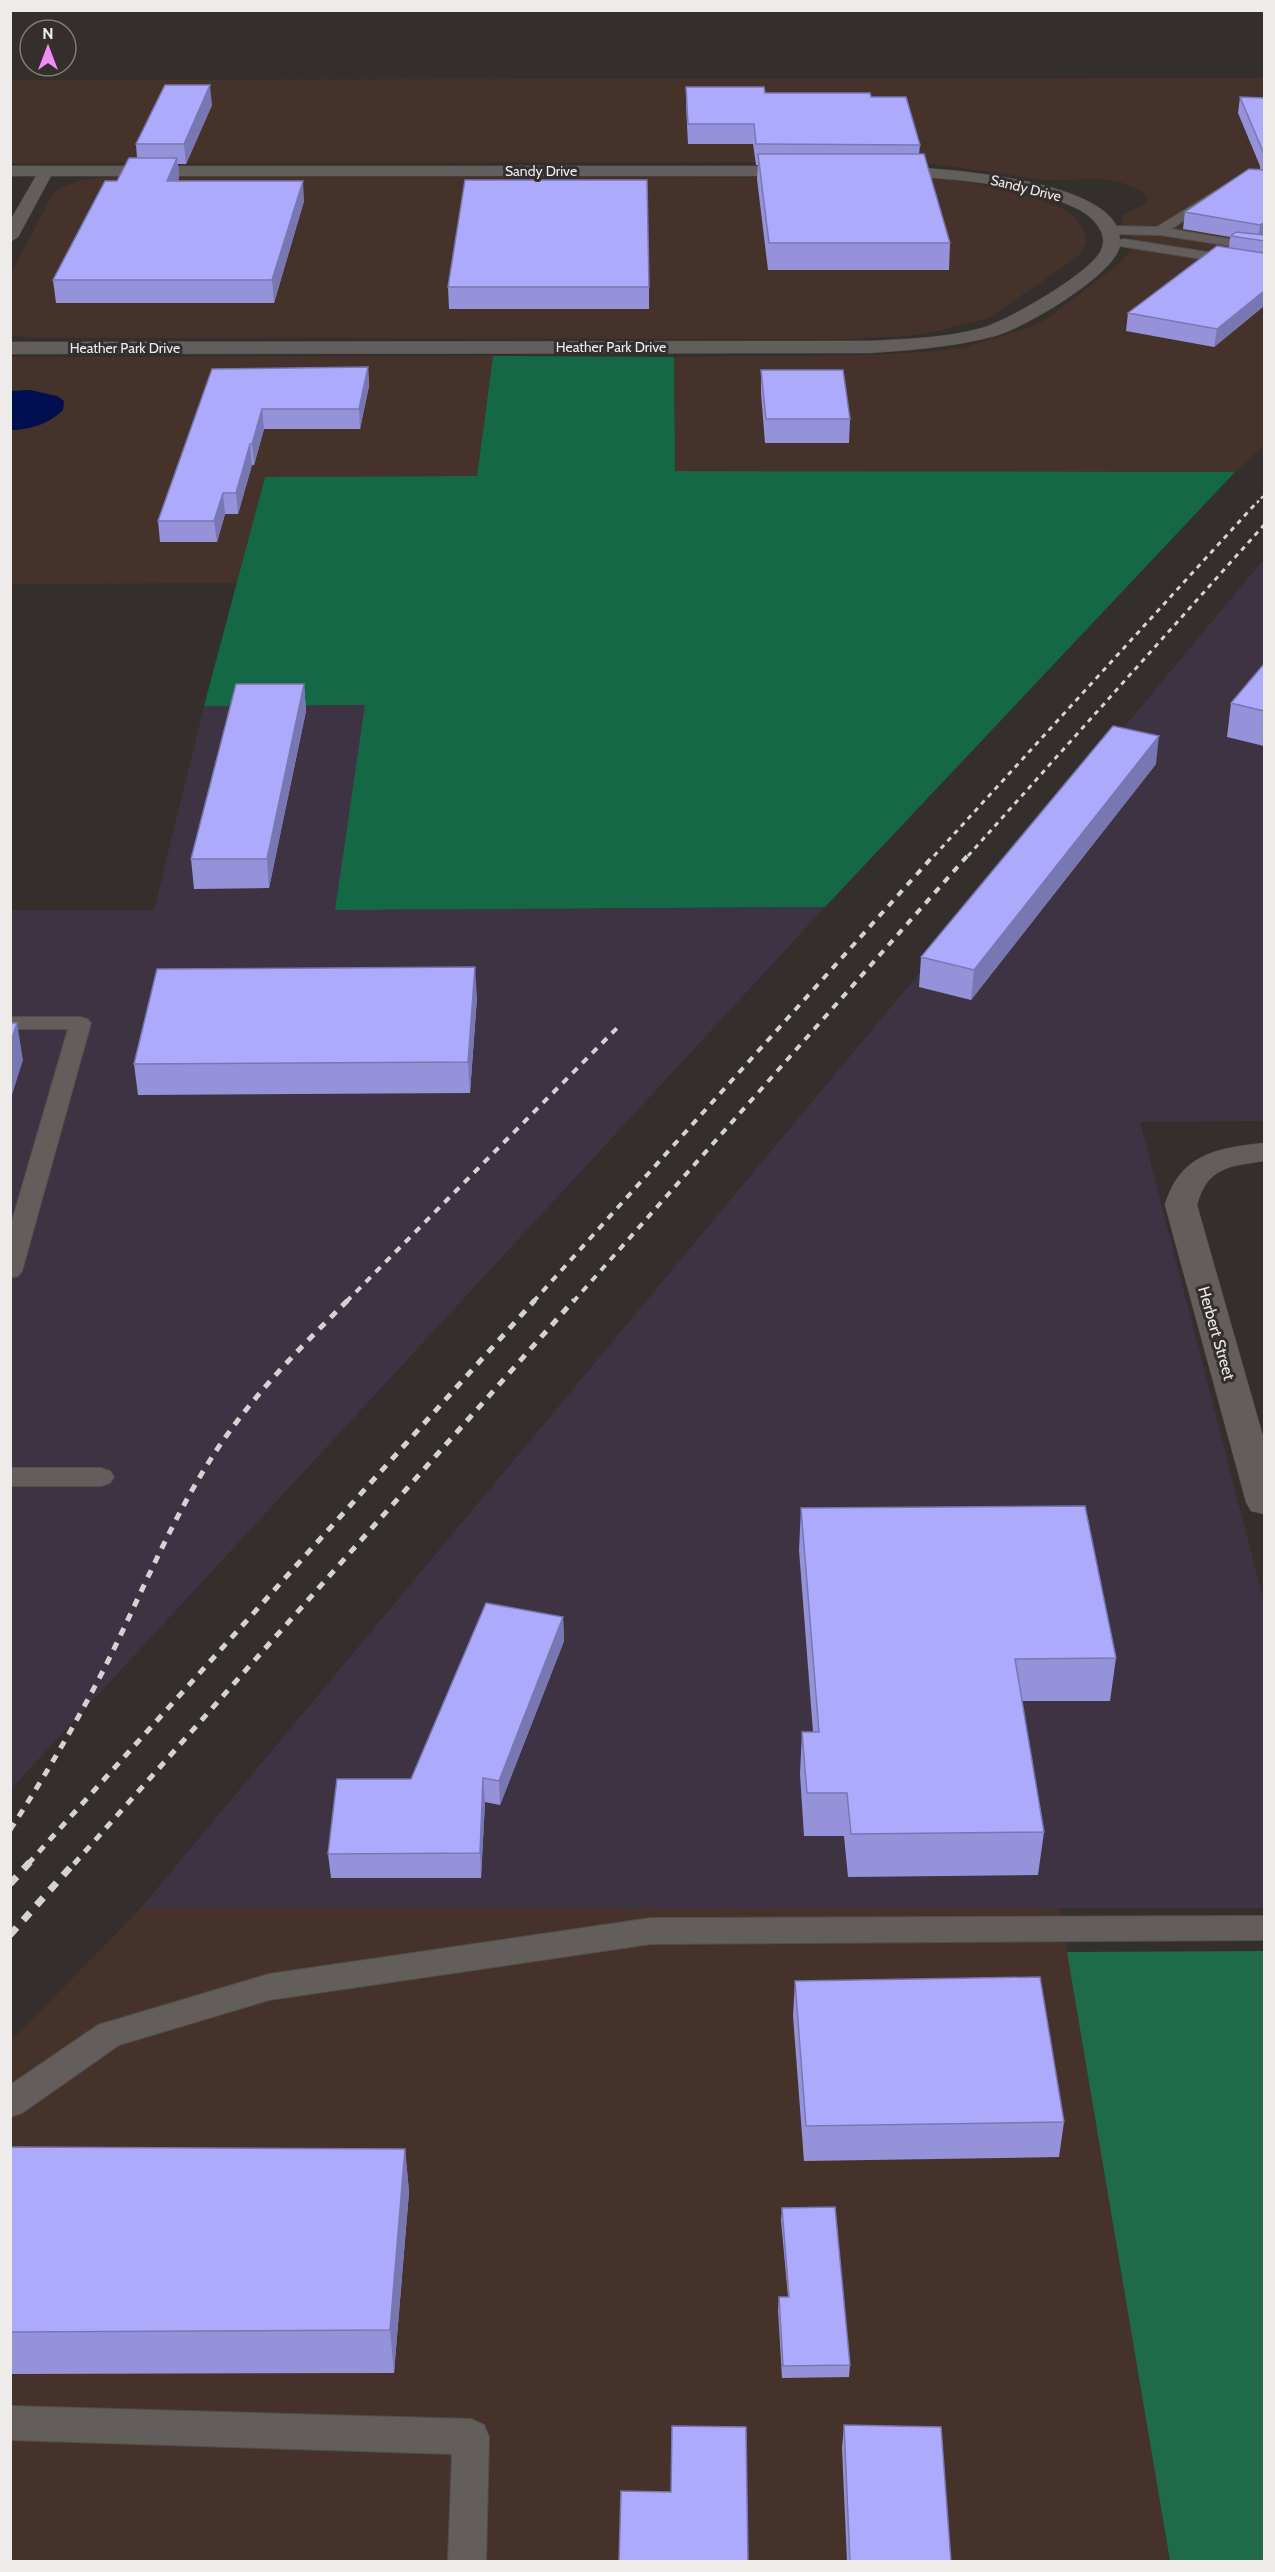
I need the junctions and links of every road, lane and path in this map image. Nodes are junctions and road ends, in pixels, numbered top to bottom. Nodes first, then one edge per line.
1 (10, 171) edge
2 (46, 171) junction
3 (817, 171) edge
4 (874, 171) edge
5 (1264, 182) edge
6 (1160, 231) junction
7 (1112, 236) junction
8 (10, 237) edge
9 (1264, 245) edge
10 (1264, 265) edge
11 (10, 348) edge
12 (10, 1023) edge
13 (1264, 1152) edge
14 (10, 1271) edge
15 (10, 1477) edge
16 (100, 1477) dead end
17 (1264, 1502) edge
18 (1264, 1928) edge
19 (10, 2103) edge
20 (10, 2423) edge
21 (467, 2562) edge

1 - 2 street, Sandy Drive
2 - 3 street, Sandy Drive
2 - 8 street
4 - 7 street, Sandy Drive
5 - 6 lane
6 - 7 lane
6 - 9 lane
7 - 10 lane
7 - 11 street, Heather Park Drive
12 - 14 lane
13 - 17 street, Herbert Street
15 - 16 lane
18 - 19 lane
20 - 21 lane

